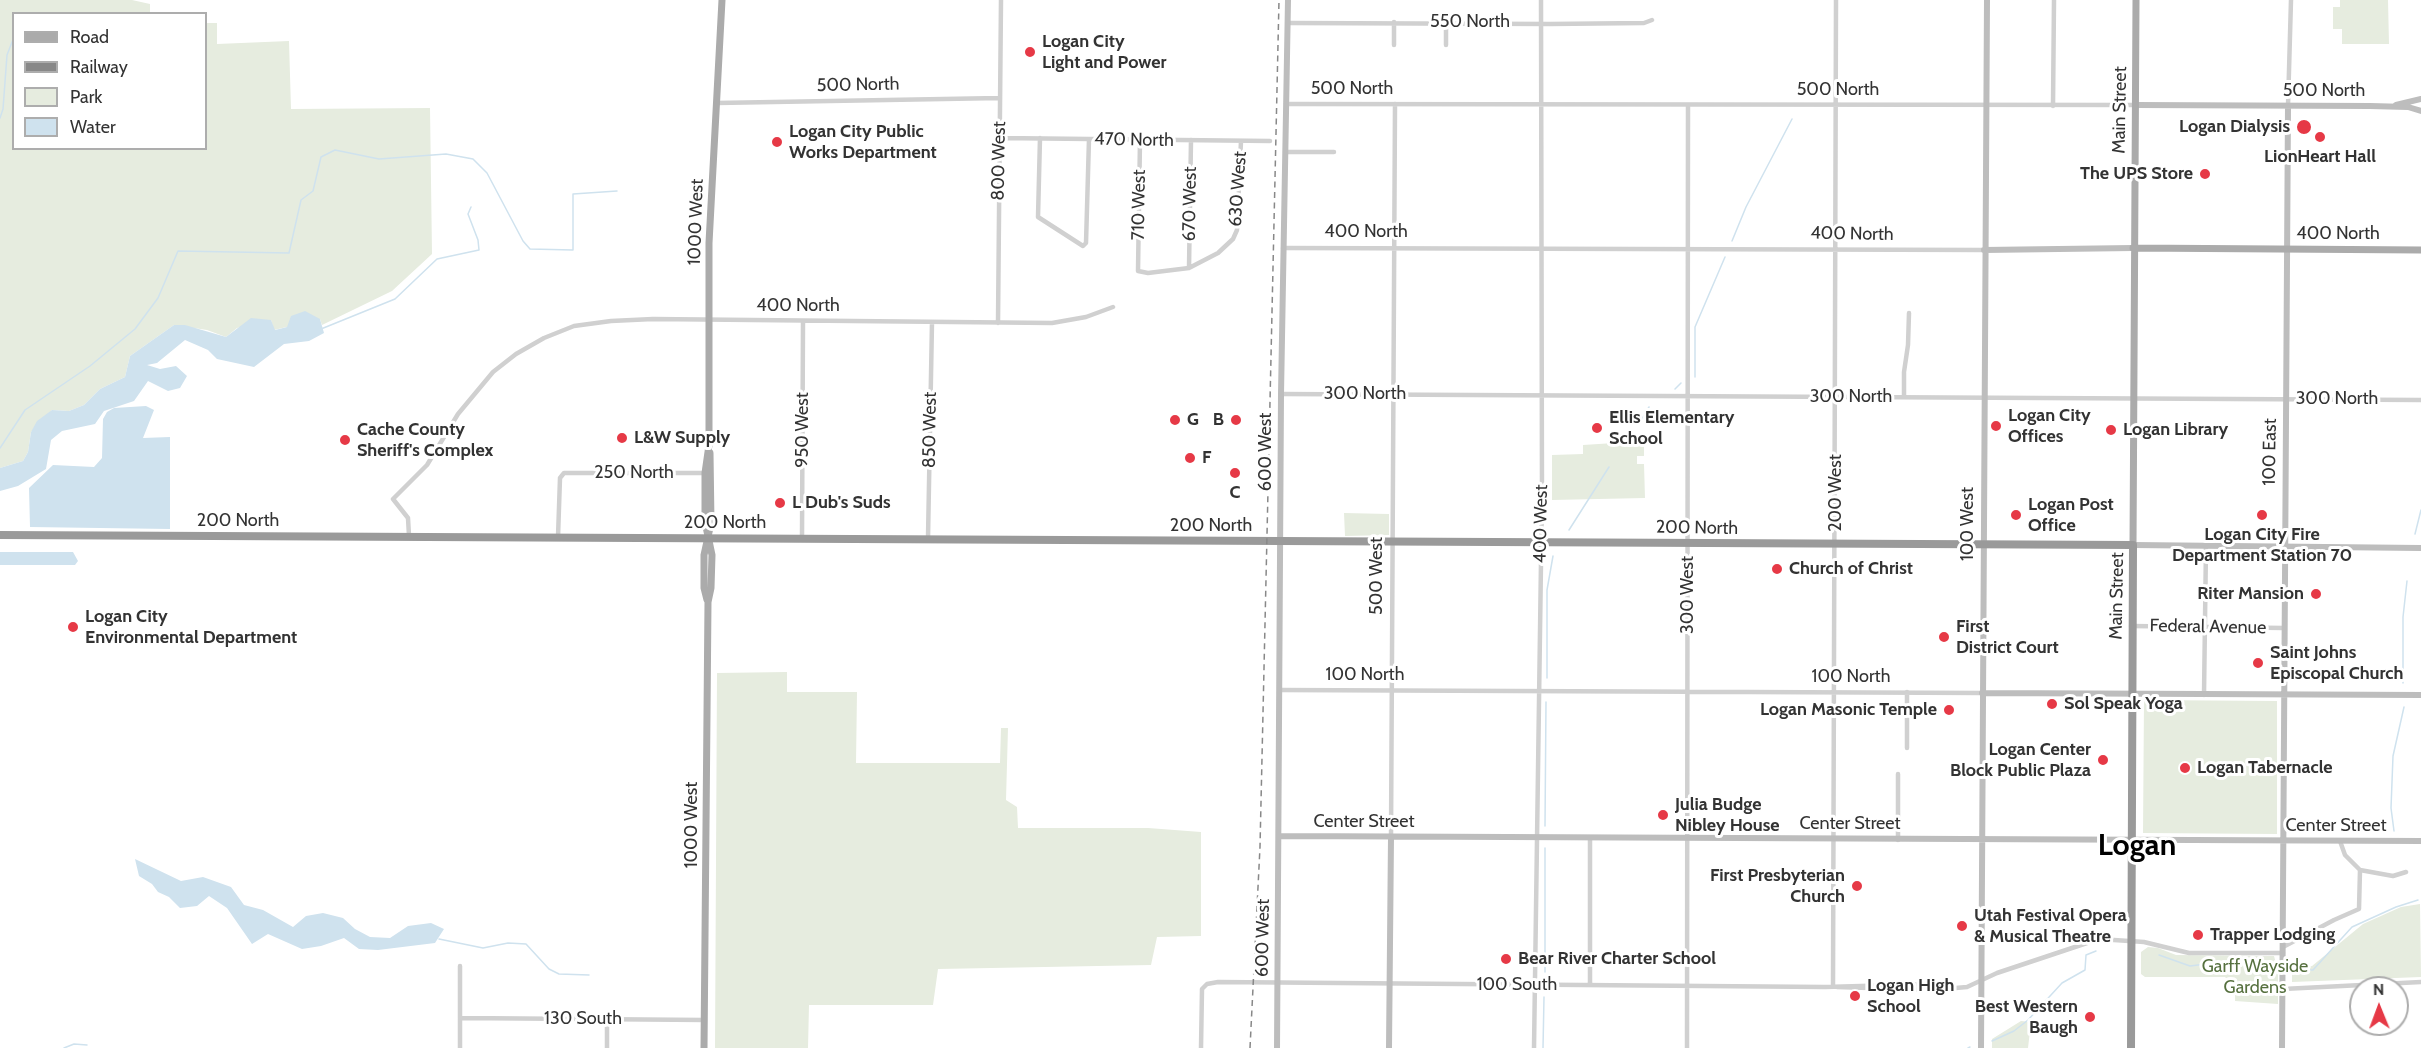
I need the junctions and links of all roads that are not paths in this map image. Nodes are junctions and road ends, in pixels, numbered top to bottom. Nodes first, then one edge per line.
1 (722, 0) edge
2 (1001, 0) edge
3 (1288, 0) edge
4 (1541, 0) edge
5 (1836, 0) edge
6 (1987, 0) edge
7 (2054, 0) edge
8 (2136, 0) edge
9 (2290, 0) edge
10 (1652, 20) dead end
11 (1288, 22) junction
12 (1394, 22) junction
13 (1446, 22) junction
14 (1541, 23) junction
15 (1394, 45) dead end
16 (1446, 45) dead end
17 (1000, 98) junction
18 (2421, 99) edge
19 (717, 103) junction
20 (1286, 104) junction
21 (1395, 104) junction
22 (1541, 104) junction
23 (1688, 105) junction
24 (1836, 105) junction
25 (2136, 105) junction
26 (1985, 106) junction
27 (2053, 106) junction
28 (2288, 106) junction
29 (2390, 107) junction
30 (2421, 107) edge
31 (999, 138) junction
32 (1040, 138) junction
33 (1089, 139) junction
34 (1140, 140) junction
35 (1191, 140) junction
36 (1241, 141) junction
37 (1270, 141) dead end
38 (1285, 152) junction
39 (1334, 152) dead end
40 (1394, 247) junction
41 (1541, 247) junction
42 (1688, 247) junction
43 (1283, 248) junction
44 (2133, 248) junction
45 (1837, 249) junction
46 (2286, 249) junction
47 (1984, 250) junction
48 (2421, 250) edge
49 (1189, 268) junction
50 (1138, 271) joint
51 (1113, 307) dead end
52 (1909, 313) dead end
53 (710, 321) junction
54 (803, 321) junction
55 (932, 322) junction
56 (998, 323) junction
57 (1281, 394) junction
58 (1393, 394) junction
59 (1542, 395) junction
60 (1688, 396) junction
61 (1836, 396) junction
62 (1904, 397) junction
63 (1983, 397) junction
64 (2134, 398) junction
65 (2286, 399) junction
66 (2421, 400) edge
67 (709, 445) junction
68 (705, 472) junction
69 (0, 535) edge
70 (409, 536) junction
71 (558, 537) junction
72 (708, 538) junction
73 (802, 538) junction
74 (928, 538) junction
75 (1280, 541) junction
76 (1392, 542) junction
77 (1541, 543) junction
78 (1688, 543) junction
79 (1835, 543) junction
80 (1984, 543) junction
81 (2133, 545) junction
82 (2206, 546) junction
83 (2284, 546) junction
84 (2421, 549) edge
85 (2132, 626) junction
86 (2205, 627) junction
87 (2284, 628) junction
88 (1280, 690) junction
89 (1392, 690) junction
90 (1539, 691) junction
91 (1688, 692) junction
92 (1834, 692) junction
93 (1907, 692) junction
94 (1982, 693) junction
95 (2285, 694) junction
96 (2131, 695) junction
97 (2204, 695) junction
98 (2421, 695) edge
99 (1907, 748) dead end
100 (1898, 774) dead end
101 (1279, 836) junction
102 (1391, 837) junction
103 (1537, 838) junction
104 (1590, 838) junction
105 (1688, 838) junction
106 (1834, 839) junction
107 (1898, 840) junction
108 (1981, 840) junction
109 (2131, 841) junction
110 (2285, 841) junction
111 (2340, 841) junction
112 (2421, 841) edge
113 (2360, 870) junction
114 (2406, 872) dead end
115 (2131, 940) junction
116 (2283, 953) junction
117 (460, 966) dead end
118 (1981, 981) junction
119 (2421, 982) edge
120 (1278, 984) junction
121 (1389, 984) junction
122 (1535, 985) junction
123 (1590, 985) junction
124 (1686, 986) junction
125 (1834, 987) junction
126 (2283, 987) junction
127 (460, 1018) junction
128 (607, 1019) junction
129 (705, 1020) junction
130 (460, 1048) edge
131 (607, 1048) edge
132 (704, 1048) edge
133 (1202, 1048) edge
134 (1277, 1048) edge
135 (1389, 1048) edge
136 (1534, 1048) edge
137 (1687, 1048) edge
138 (1981, 1048) edge
139 (2131, 1048) edge
140 (2282, 1048) edge

1 - 19 main road, 1000 West
2 - 17 street, 800 West
3 - 11 street, 600 West
4 - 14 street, 400 West
5 - 24 street, 200 West
6 - 26 street, 100 West
7 - 27 street
8 - 25 main road, Main Street
9 - 28 street, 100 East
10 - 14 street, 550 North
11 - 12 street, 550 North
11 - 20 street, 600 West
12 - 13 street, 550 North
12 - 15 street
13 - 14 street, 550 North
13 - 16 street
14 - 22 street, 400 West
17 - 19 street, 500 North
17 - 31 street, 800 West
18 - 29 street, 500 North
19 - 53 main road, 1000 West
20 - 21 street, 500 North
20 - 38 street, 600 West
21 - 22 street, 500 North
21 - 40 street, 500 West
22 - 23 street, 500 North
22 - 41 street, 400 West
23 - 24 street, 500 North
23 - 42 street, 300 West
24 - 26 street, 500 North
24 - 45 street, 200 West
25 - 27 street, 500 North
25 - 28 street, 500 North
25 - 44 main road, Main Street
26 - 27 street, 500 North
26 - 47 street, 100 West
28 - 29 street, 500 North
28 - 46 street, 100 East
29 - 30 street, 500 North
31 - 32 street, 470 North
31 - 56 street, 800 West
32 - 33 street, 470 North
32 - 33 street
33 - 34 street, 470 North
34 - 35 street, 470 North
34 - 50 street, 710 West
35 - 36 street, 470 North
35 - 49 street, 670 West
36 - 37 street, 470 North
36 - 49 street, 630 West
38 - 39 street
38 - 43 street, 600 West
40 - 41 street, 400 North
40 - 43 street, 400 North
40 - 58 street, 500 West
41 - 42 street, 400 North
41 - 59 street, 400 West
42 - 45 street, 400 North
42 - 60 street, 300 West
43 - 57 street, 600 West
44 - 46 main road, 400 North
44 - 47 street, 400 North
44 - 64 main road, Main Street
45 - 47 street, 400 North
45 - 61 street, 200 West
46 - 48 main road, 400 North
46 - 65 street, 100 East
47 - 63 street, 100 West
49 - 50 street, 630 West
51 - 56 street, 400 North
52 - 62 street
53 - 54 street, 400 North
53 - 67 main road, 1000 West
53 - 70 street, 400 North
54 - 55 street, 400 North
54 - 73 street, 950 West
55 - 56 street, 400 North
55 - 74 street, 850 West
57 - 58 street, 300 North
57 - 75 street, 600 West
58 - 59 street, 300 North
58 - 76 street, 500 West
59 - 60 street, 300 North
59 - 77 street, 400 West
60 - 61 street, 300 North
60 - 78 street, 300 West
61 - 62 street, 300 North
61 - 79 street, 200 West
62 - 63 street, 300 North
63 - 64 street, 300 North
63 - 80 street, 100 West
64 - 65 street, 300 North
64 - 81 main road, Main Street
65 - 66 street, 300 North
65 - 83 street, 100 East
67 - 68 main road, 1000 West
67 - 72 main road, 1000 West
68 - 71 street, 250 North
68 - 72 main road, 1000 West
69 - 70 highway, 200 North
70 - 71 highway, 200 North
71 - 72 highway, 200 North
72 - 73 highway, 200 North
72 - 129 main road, 1000 West
73 - 74 highway, 200 North
74 - 75 highway, 200 North
75 - 76 highway, 200 North
75 - 88 street, 600 West
76 - 77 highway, 200 North
76 - 89 street, 500 West
77 - 78 highway, 200 North
77 - 90 street, 400 West
78 - 79 highway, 200 North
78 - 91 street, 300 West
79 - 80 highway, 200 North
79 - 92 street, 200 West
80 - 81 highway, 200 North
80 - 94 street, 100 West
81 - 82 street, 200 North
81 - 85 highway, Main Street
82 - 83 street, 200 North
82 - 86 street
83 - 84 street, 200 North
83 - 87 street, 100 East
85 - 86 street, Federal Avenue
85 - 96 highway, Main Street
86 - 87 street, Federal Avenue
86 - 97 street
87 - 95 street, 100 East
88 - 89 street, 100 North
88 - 101 street, 600 West
89 - 90 street, 100 North
89 - 102 street, 500 West
90 - 91 street, 100 North
90 - 103 street, 400 West
91 - 92 street, 100 North
91 - 105 street, 300 West
92 - 93 street, 100 North
92 - 106 street, 200 West
93 - 94 street, 100 North
93 - 99 street
94 - 96 street, 100 North
94 - 108 street, 100 West
95 - 97 street, 100 North
95 - 98 street, 100 North
95 - 110 street, 100 East
96 - 97 street, 100 North
96 - 109 highway, Main Street
100 - 107 street
101 - 102 street, Center Street
101 - 120 street, 600 West
102 - 103 street, Center Street
102 - 121 street, 500 West
103 - 104 street, Center Street
103 - 122 street, 400 West
104 - 105 street, Center Street
104 - 123 street
105 - 106 street, Center Street
105 - 124 street, 300 West
106 - 107 street, Center Street
106 - 125 street, 200 West
107 - 108 street, Center Street
108 - 109 street, Center Street
108 - 118 street, 100 West
109 - 110 street, Center Street
109 - 115 highway, Main Street
110 - 111 street, Center Street
110 - 116 street, 100 East
111 - 112 street, Center Street
111 - 113 street
113 - 114 street
113 - 116 street
115 - 116 street, 100 South
115 - 118 street, 100 South
115 - 139 highway, Main Street
116 - 126 street, 100 East
117 - 127 street
118 - 125 street, 100 South
118 - 138 street, 100 West
119 - 126 street
120 - 121 street, 100 South
120 - 133 street, 100 South
120 - 134 street, 600 West
121 - 122 street, 100 South
121 - 135 street, 500 West
122 - 123 street, 100 South
122 - 136 street, 400 West
123 - 124 street, 100 South
124 - 125 street, 100 South
124 - 137 street, 300 West
126 - 140 street, 100 East
127 - 128 street, 130 South
127 - 130 street
128 - 129 street, 130 South
128 - 131 street
129 - 132 main road, 1000 West

